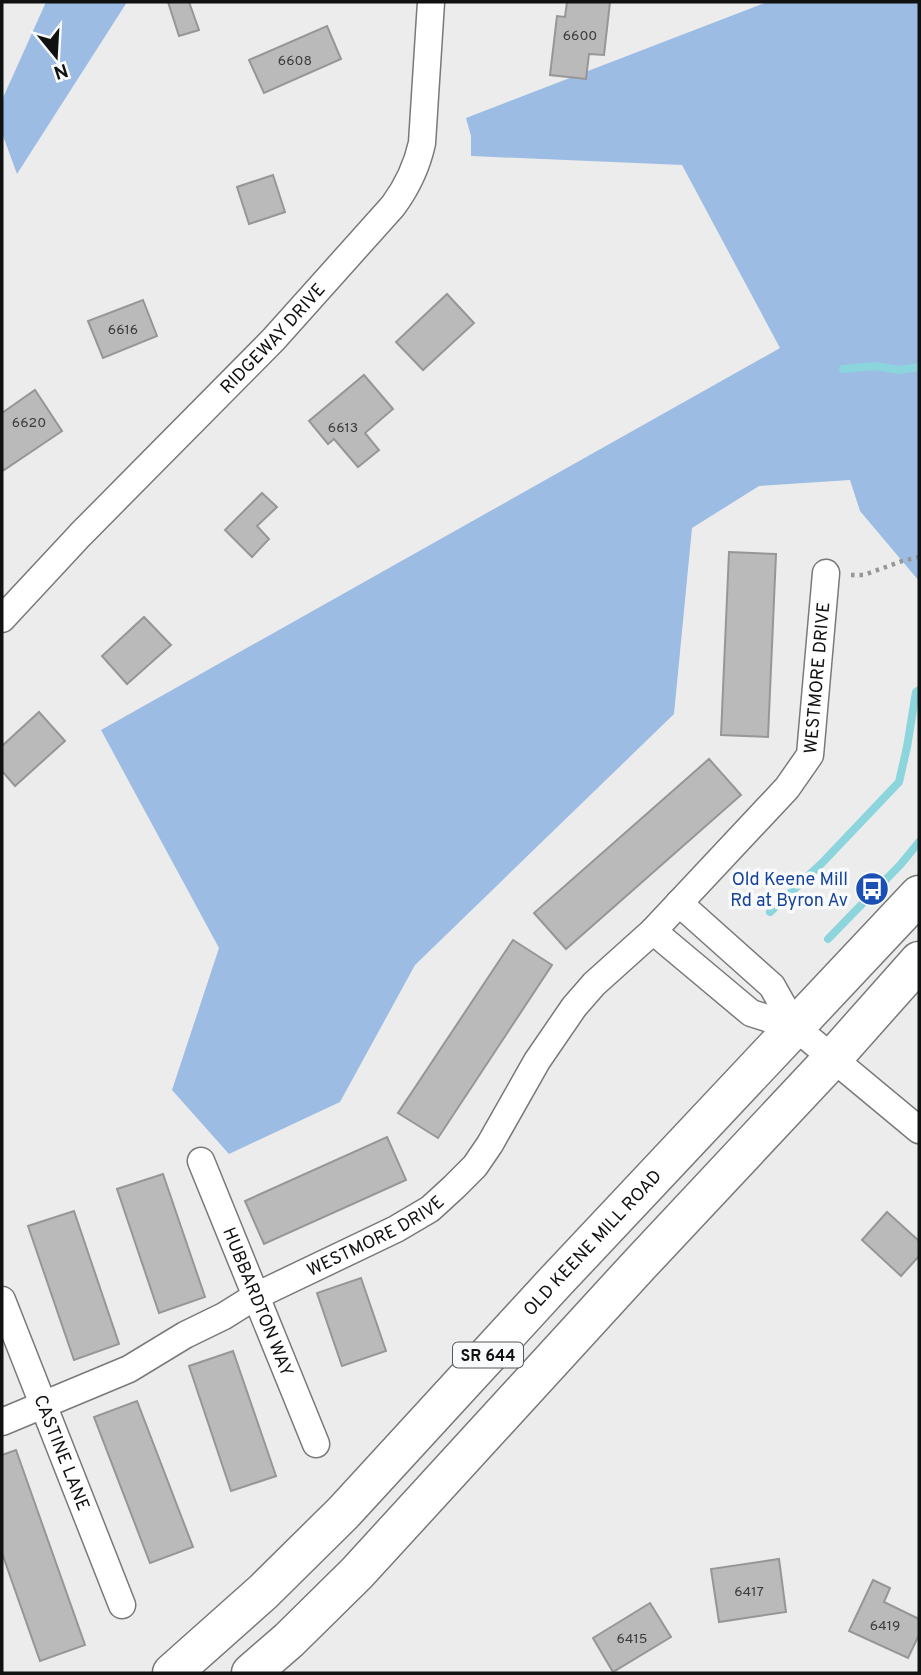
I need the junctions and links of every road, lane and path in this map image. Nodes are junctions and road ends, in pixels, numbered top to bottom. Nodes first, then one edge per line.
1 (431, 2) edge
2 (919, 557) edge
3 (826, 573) joint
4 (2, 619) edge
5 (919, 895) edge
6 (679, 903) junction
7 (653, 931) junction
8 (919, 961) edge
9 (794, 1027) junction
10 (833, 1058) junction
11 (919, 1130) edge
12 (201, 1161) dead end
13 (257, 1296) junction
14 (2, 1300) edge
15 (44, 1405) junction
16 (2, 1422) edge
17 (316, 1444) dead end
18 (122, 1605) dead end
19 (172, 1673) edge
20 (251, 1673) edge

1 - 4 street, RIDGEWAY DRIVE
2 - 3 path
3 - 6 street, WESTMORE DRIVE
5 - 9 main road, OLD KEENE MILL ROAD / SR 644
6 - 7 street, WESTMORE DRIVE
6 - 9 street
7 - 9 street
7 - 13 street, WESTMORE DRIVE
8 - 10 main road, SR 644
9 - 10 street
9 - 19 main road, OLD KEENE MILL ROAD / SR 644
10 - 11 street
10 - 20 main road, SR 644
12 - 13 street, HUBBARDTON WAY
13 - 15 street, WESTMORE DRIVE
13 - 17 street, HUBBARDTON WAY
14 - 15 street, CASTINE LANE
15 - 16 street, WESTMORE DRIVE
15 - 18 street, CASTINE LANE

